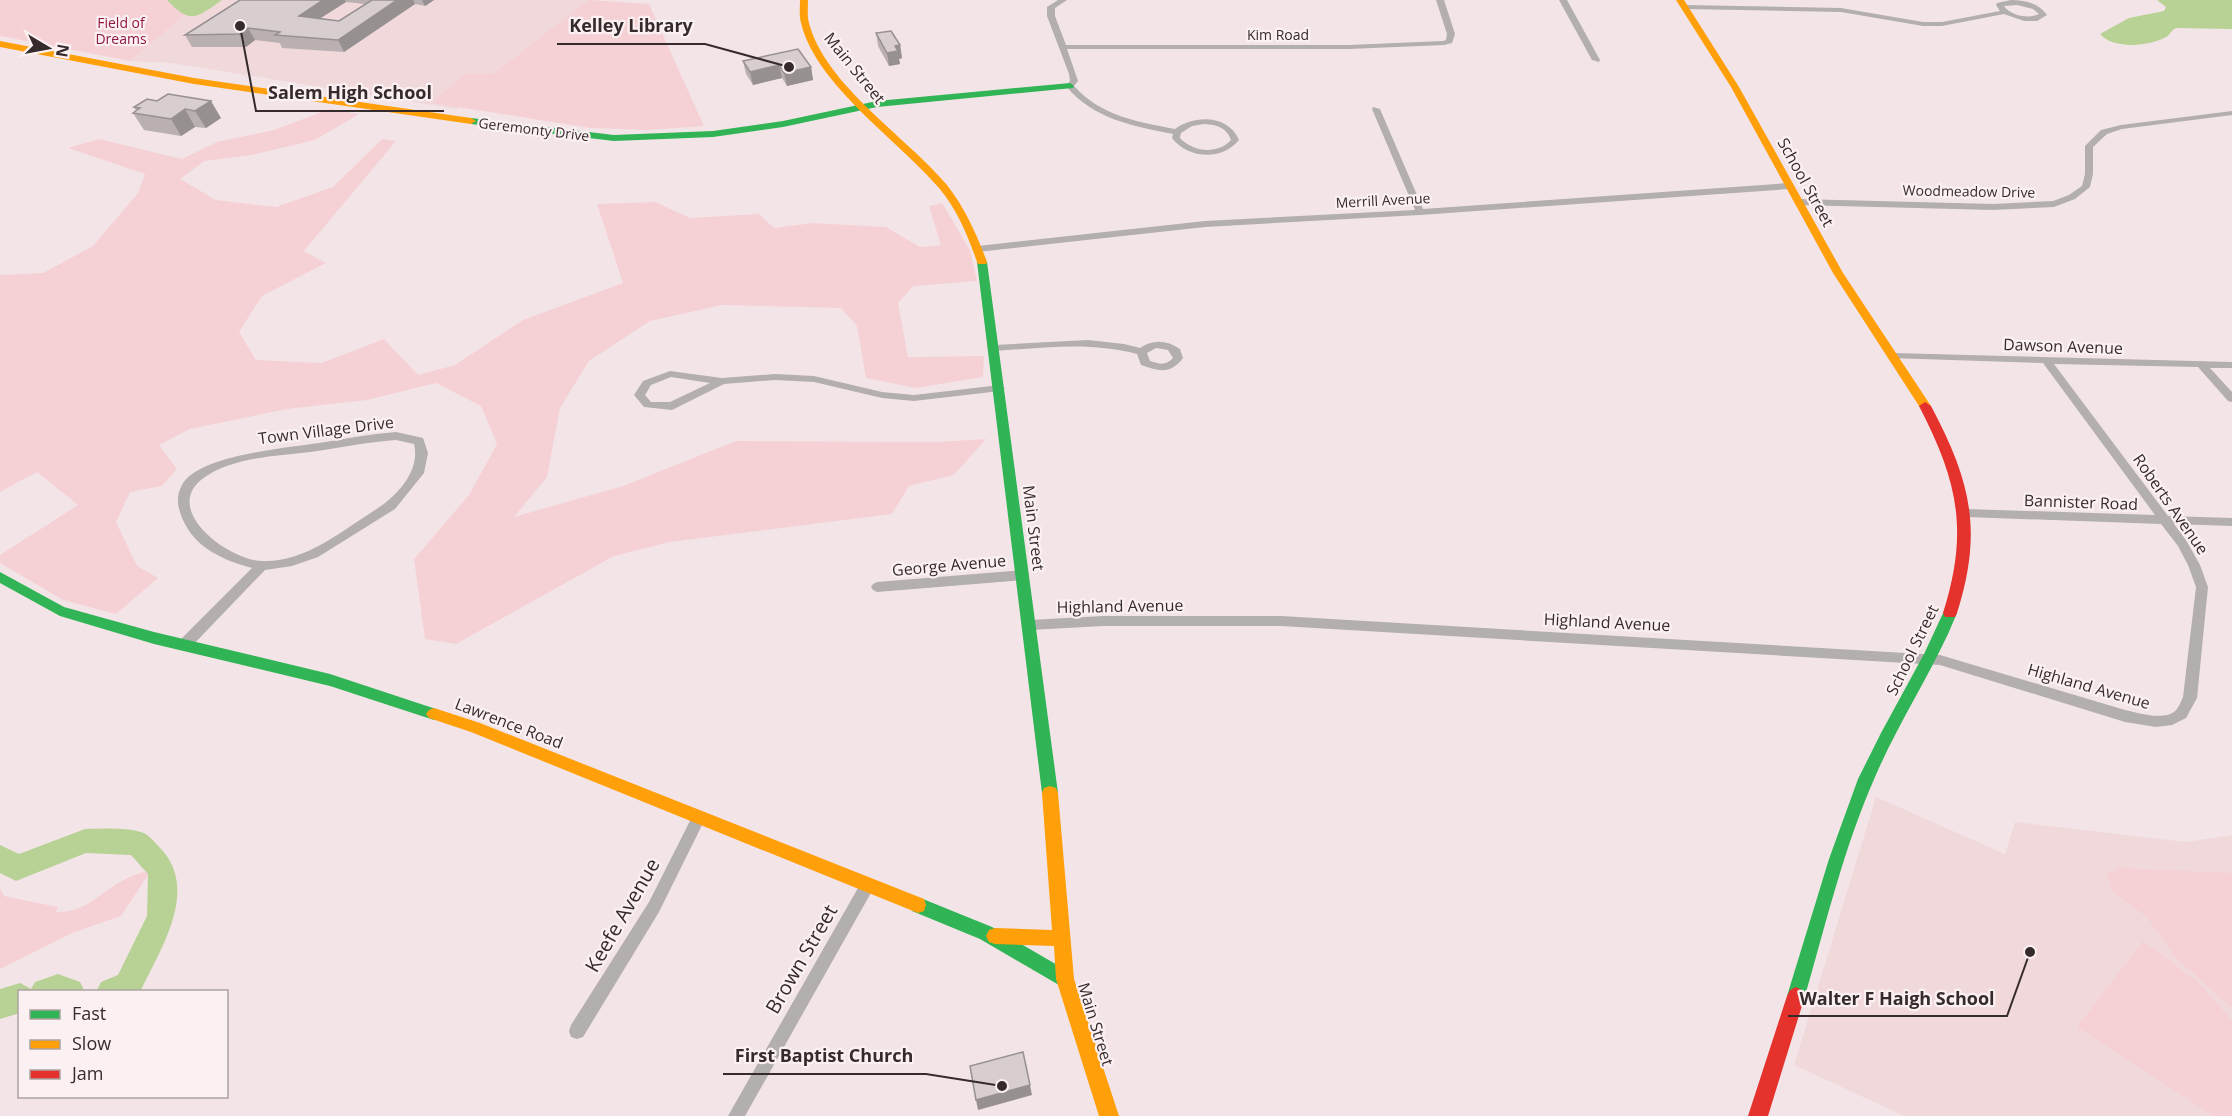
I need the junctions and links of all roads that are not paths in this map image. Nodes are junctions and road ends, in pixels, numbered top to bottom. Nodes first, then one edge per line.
1 (804, 0) edge
2 (1063, 0) edge
3 (1440, 0) edge
4 (1563, 0) edge
5 (1800, 0) edge
6 (1683, 4) edge
7 (1803, 8) junction
8 (2005, 12) junction
9 (0, 44) edge
10 (1064, 47) junction
11 (1596, 60) dead end
12 (1070, 86) junction
13 (864, 106) junction
14 (1376, 109) dead end
15 (2232, 113) edge
16 (1177, 132) junction
17 (1790, 186) junction
18 (1799, 202) junction
19 (1420, 212) junction
20 (978, 249) junction
21 (994, 348) junction
22 (1142, 352) dead end
23 (1894, 356) junction
24 (2046, 360) junction
25 (2202, 365) junction
26 (2232, 365) edge
27 (722, 381) junction
28 (1000, 388) junction
29 (2232, 399) edge
30 (1966, 513) junction
31 (2165, 520) junction
32 (2232, 522) edge
33 (262, 566) junction
34 (1023, 575) junction
35 (0, 577) edge
36 (877, 587) dead end
37 (1030, 625) junction
38 (185, 644) junction
39 (1927, 659) junction
40 (2172, 720) joint
41 (699, 817) junction
42 (867, 886) junction
43 (995, 936) junction
44 (1061, 938) junction
45 (1065, 979) junction
46 (577, 1031) dead end
47 (736, 1116) edge
48 (1109, 1116) edge
49 (1758, 1116) edge

1 - 13 street, Main Street
2 - 10 street
3 - 10 street, Kim Road
4 - 11 street
5 - 7 street
6 - 7 street
6 - 17 street, School Street
7 - 8 street
8 - 8 street
9 - 13 street, Geremonty Drive
10 - 12 street
12 - 13 street, Geremonty Drive
12 - 16 street
13 - 20 street, Main Street
14 - 19 street
15 - 18 street, Woodmeadow Drive
16 - 16 street
17 - 18 street, School Street
17 - 19 street, Merrill Avenue
18 - 23 street, School Street
19 - 20 street, Merrill Avenue
20 - 21 street, Main Street
21 - 22 street
21 - 28 street, Main Street
23 - 24 street, Dawson Avenue
23 - 30 street, School Street
24 - 25 street, Dawson Avenue
24 - 31 street, Roberts Avenue
25 - 26 street, Dawson Avenue
25 - 29 street
27 - 27 street
27 - 28 street
28 - 34 street, Main Street
30 - 31 street, Bannister Road
30 - 39 street, School Street
31 - 32 street, Bannister Road
31 - 40 street, Roberts Avenue
33 - 33 street, Town Village Drive
33 - 38 street
34 - 36 street, George Avenue
34 - 37 street, Main Street
35 - 38 street, Lawrence Road
37 - 39 street, Highland Avenue
37 - 44 street, Main Street
38 - 41 street, Lawrence Road
39 - 40 street, Highland Avenue
39 - 49 street, School Street
41 - 42 street, Lawrence Road
41 - 46 street, Keefe Avenue
42 - 43 street, Lawrence Road
42 - 47 street, Brown Street
43 - 44 street, Lawrence Road
43 - 45 street, Lawrence Road
44 - 45 street, Main Street
45 - 48 street, Main Street

